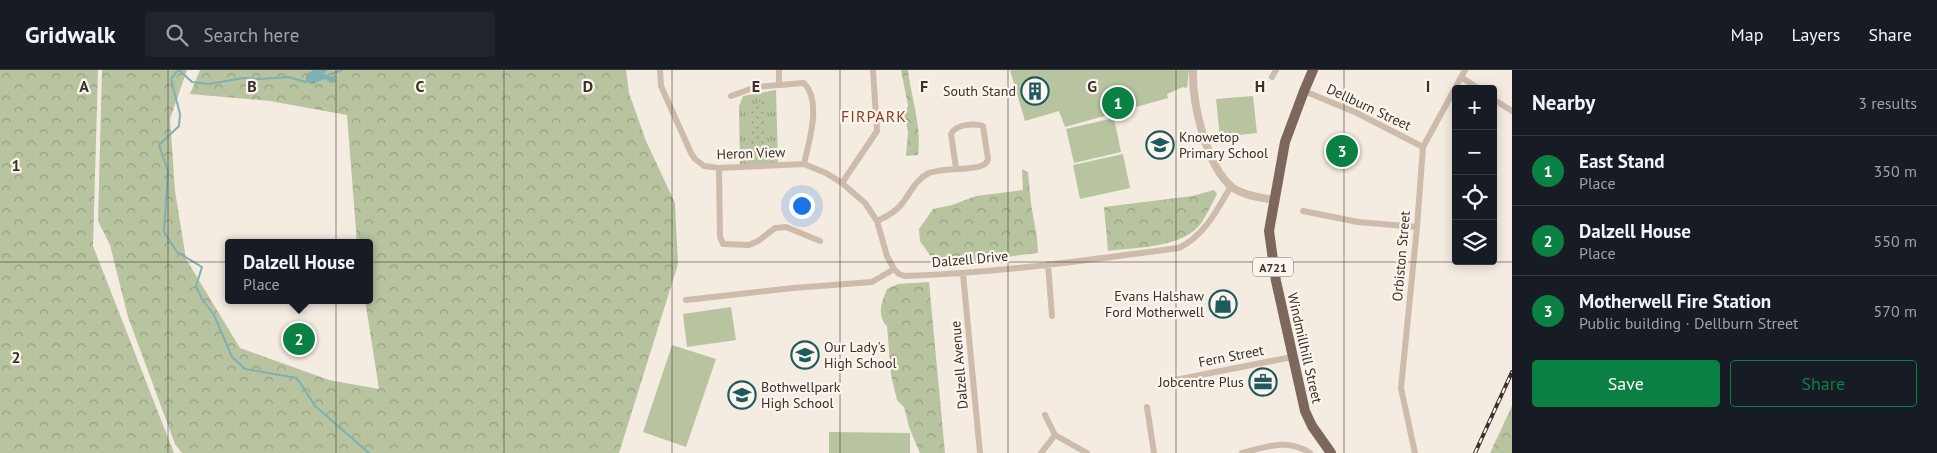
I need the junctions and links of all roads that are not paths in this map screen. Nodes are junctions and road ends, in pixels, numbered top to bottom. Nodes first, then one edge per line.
1 (660, 70) edge
2 (779, 70) edge
3 (873, 70) edge
4 (1193, 70) edge
5 (1276, 70) edge
6 (1313, 70) edge
7 (1465, 70) edge
8 (1272, 77) dead end
9 (1461, 77) junction
10 (779, 85) junction
11 (1472, 85) edge
12 (1304, 91) junction
13 (730, 96) dead end
14 (1497, 102) edge
15 (1512, 111) edge
16 (1423, 147) junction
17 (804, 164) junction
18 (719, 168) junction
19 (956, 168) junction
20 (842, 183) junction
21 (1231, 186) junction
22 (1274, 200) junction
23 (1303, 211) dead end
24 (877, 221) junction
25 (1417, 227) junction
26 (820, 241) dead end
27 (1048, 264) junction
28 (894, 268) junction
29 (963, 274) junction
30 (686, 300) dead end
31 (1052, 316) dead end
32 (1292, 357) junction
33 (1175, 380) dead end
34 (1147, 407) dead end
35 (1045, 414) dead end
36 (1055, 435) junction
37 (980, 453) edge
38 (1041, 453) edge
39 (1087, 453) edge
40 (1154, 453) edge
41 (1242, 453) edge
42 (1310, 453) edge
43 (1331, 453) edge
44 (1415, 453) edge

1 - 18 street, Heron View
2 - 10 street
3 - 20 street
4 - 21 street
5 - 8 street
6 - 12 main road, Windmillhill Street / A721
7 - 9 street, Orbiston Street
9 - 11 street
9 - 16 street, Orbiston Street
10 - 13 street
10 - 17 street
12 - 16 street, Dellburn Street
12 - 22 main road, Windmillhill Street / A721
14 - 15 street
16 - 25 street, Orbiston Street
17 - 18 street, Heron View
17 - 20 street, Heron View
18 - 26 street
19 - 19 street
19 - 24 street
20 - 24 street, Heron View
21 - 22 street
21 - 27 street, Dalzell Drive
22 - 32 main road, Windmillhill Street / A721
23 - 25 street
24 - 28 street, Heron View
25 - 44 street, Orbiston Street
27 - 29 street, Dalzell Drive
27 - 31 street
28 - 29 street, Dalzell Drive
28 - 30 street
29 - 37 street, Dalzell Avenue
32 - 33 street, Fern Street
32 - 43 main road, Windmillhill Street / A721
34 - 40 street
35 - 36 street
36 - 38 street
36 - 39 street
41 - 42 street

